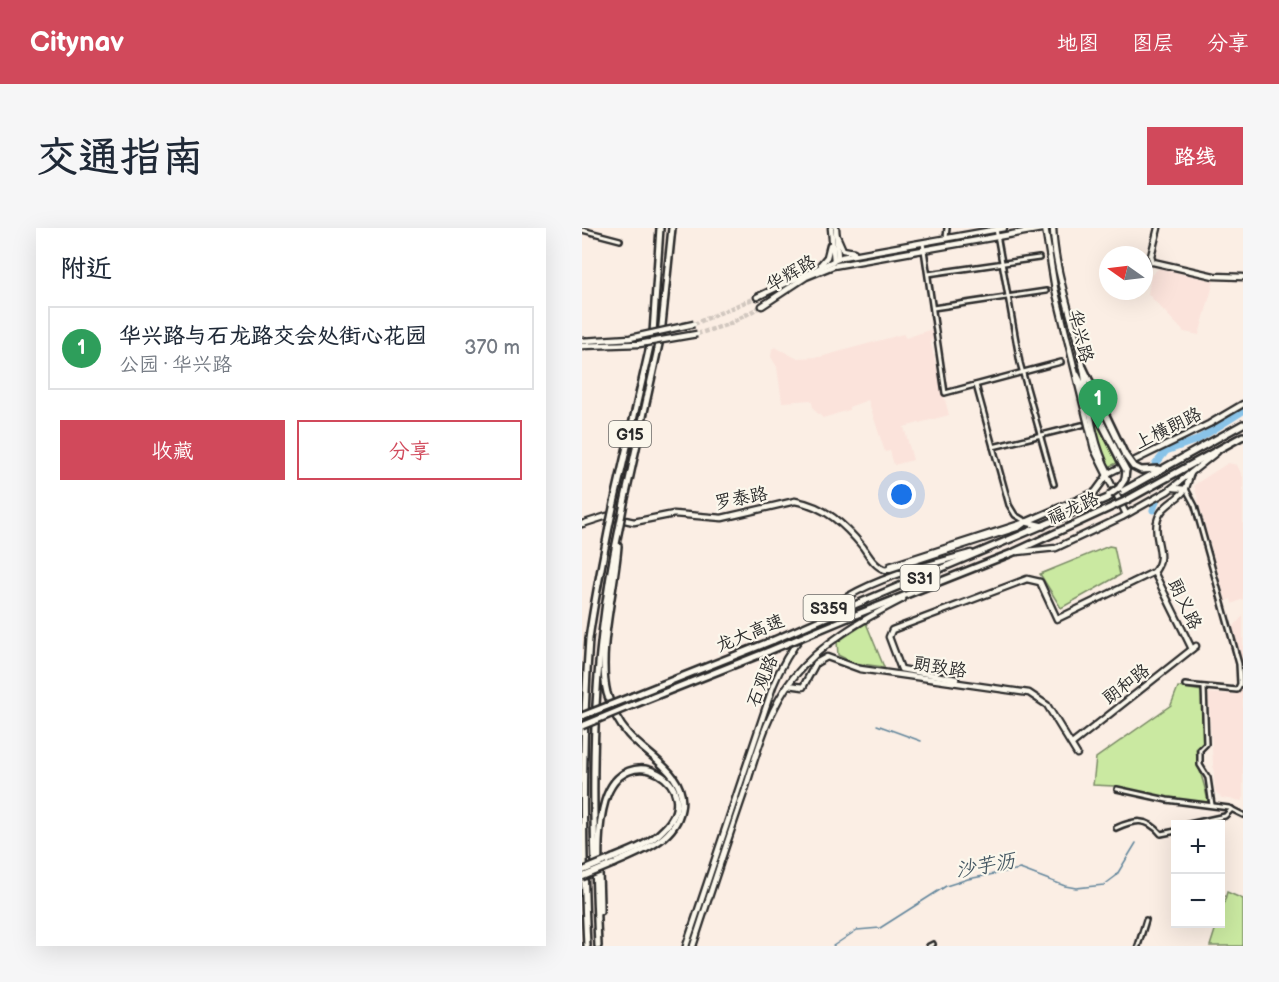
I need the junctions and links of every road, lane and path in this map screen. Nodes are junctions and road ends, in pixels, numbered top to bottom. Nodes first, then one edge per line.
1 (660, 228) edge
2 (672, 228) edge
3 (947, 228) edge
4 (1004, 228) edge
5 (1046, 228) edge
6 (1053, 228) edge
7 (1158, 228) edge
8 (996, 229) edge
9 (582, 230) edge
10 (833, 231) edge
11 (997, 236) junction
12 (946, 238) junction
13 (620, 240) dead end
14 (922, 242) junction
15 (924, 249) junction
16 (866, 252) junction
17 (1039, 258) dead end
18 (837, 261) junction
19 (1002, 263) junction
20 (818, 267) junction
21 (928, 274) junction
22 (1243, 277) edge
23 (1046, 291) dead end
24 (757, 297) tunnel mouth
25 (1008, 297) junction
26 (762, 306) tunnel mouth
27 (933, 308) junction
28 (694, 324) tunnel mouth
29 (697, 334) tunnel mouth
30 (582, 341) edge
31 (582, 346) edge
32 (1061, 363) dead end
33 (1083, 367) junction
34 (1023, 372) junction
35 (1077, 375) junction
36 (976, 385) junction
37 (1085, 392) junction
38 (1243, 404) edge
39 (1243, 424) edge
40 (1082, 425) dead end
41 (1041, 435) junction
42 (1243, 436) edge
43 (993, 447) junction
44 (1220, 450) junction
45 (1122, 457) junction
46 (1163, 469) junction
47 (1192, 471) junction
48 (1108, 475) junction
49 (1054, 484) dead end
50 (1186, 489) junction
51 (1120, 490) junction
52 (1168, 491) junction
53 (1175, 499) junction
54 (1126, 514) junction
55 (1026, 522) junction
56 (582, 524) edge
57 (1043, 526) junction
58 (619, 529) junction
59 (994, 547) junction
60 (1012, 552) junction
61 (1154, 572) junction
62 (910, 595) junction
63 (589, 640) junction
64 (1194, 647) joint
65 (956, 679) dead end
66 (788, 685) junction
67 (1185, 685) dead end
68 (1204, 687) junction
69 (582, 699) edge
70 (582, 716) edge
71 (582, 726) edge
72 (1072, 744) junction
73 (1077, 754) dead end
74 (1117, 789) dead end
75 (1212, 805) junction
76 (1232, 809) junction
77 (1243, 815) edge
78 (1209, 820) edge
79 (1116, 828) dead end
80 (1171, 832) edge
81 (613, 861) junction
82 (582, 871) edge
83 (582, 877) edge
84 (698, 909) junction
85 (705, 911) junction
86 (1146, 920) dead end
87 (587, 946) edge
88 (598, 946) edge
89 (686, 946) edge
90 (693, 946) edge
91 (1138, 946) edge

1 - 63 highway, G15, bridge
2 - 58 highway, G15, bridge
3 - 12 street
4 - 8 main road, 华辉路
5 - 11 main road, 华辉路
5 - 35 main road, 华兴路
6 - 33 main road, 华兴路
7 - 22 main road
8 - 11 street
8 - 12 main road, 华辉路
9 - 13 street
10 - 16 main road
10 - 18 main road
10 - 20 main road
11 - 15 main road, 华辉路
11 - 19 street
12 - 14 main road, 华辉路
14 - 15 street
14 - 16 main road, 华辉路
15 - 18 main road, 华辉路
15 - 21 street
16 - 18 main road, 华辉路
17 - 19 street
18 - 20 main road, 华辉路
18 - 26 main road, 华辉路
19 - 21 street
19 - 25 street
20 - 24 main road, 华辉路
21 - 27 street
23 - 25 street
25 - 27 street
25 - 34 street
27 - 36 street
28 - 30 main road, bridge
29 - 31 main road, bridge
32 - 34 street
33 - 37 main road, 华兴路
33 - 45 highway
34 - 36 street
34 - 41 street
35 - 37 highway
35 - 48 main road, 华兴路
36 - 43 street
37 - 45 highway
37 - 48 main road, 华兴路
38 - 48 main road, 上横朗路
39 - 46 highway, 福龙路 / S31
40 - 41 street
41 - 43 street
41 - 49 street
42 - 44 highway, 福龙路 / S31
43 - 55 street
44 - 47 main road
44 - 60 highway, 福龙路 / S31, bridge
45 - 46 highway, bridge
45 - 51 highway, bridge
46 - 51 highway, 福龙路 / S31
47 - 50 main road
47 - 52 main road
48 - 54 main road, 华兴路
48 - 55 main road, 罗泰路
50 - 52 main road
50 - 53 main road
50 - 68 street
51 - 57 highway, 福龙路 / S31, bridge
52 - 53 main road
52 - 54 main road
53 - 61 main road
54 - 60 main road
55 - 56 main road, 罗泰路
55 - 57 highway
57 - 59 highway, 福龙路 / S31
58 - 81 highway
58 - 88 highway, G15
59 - 70 highway, 龙大高速 / S31, bridge
59 - 84 main road, 石观路 / S359
60 - 62 highway, 福龙路 / S31
61 - 64 main road, 朗义路
61 - 65 main road
62 - 66 main road, 石观路 / S359
62 - 71 highway, 龙大高速 / S31, bridge
63 - 69 highway
63 - 87 highway, G15
64 - 72 main road, 朗和路
66 - 72 main road, 朗致路
66 - 85 main road, 石观路 / S359
67 - 68 street
68 - 75 street
72 - 73 main road, 朗致路
74 - 75 street
75 - 76 street
76 - 77 street
76 - 78 street
79 - 80 street
81 - 82 highway, bridge
81 - 83 highway, bridge
81 - 88 highway
84 - 85 main road
84 - 89 main road, 石观路 / S359
85 - 90 main road, 石观路 / S359
86 - 91 street

